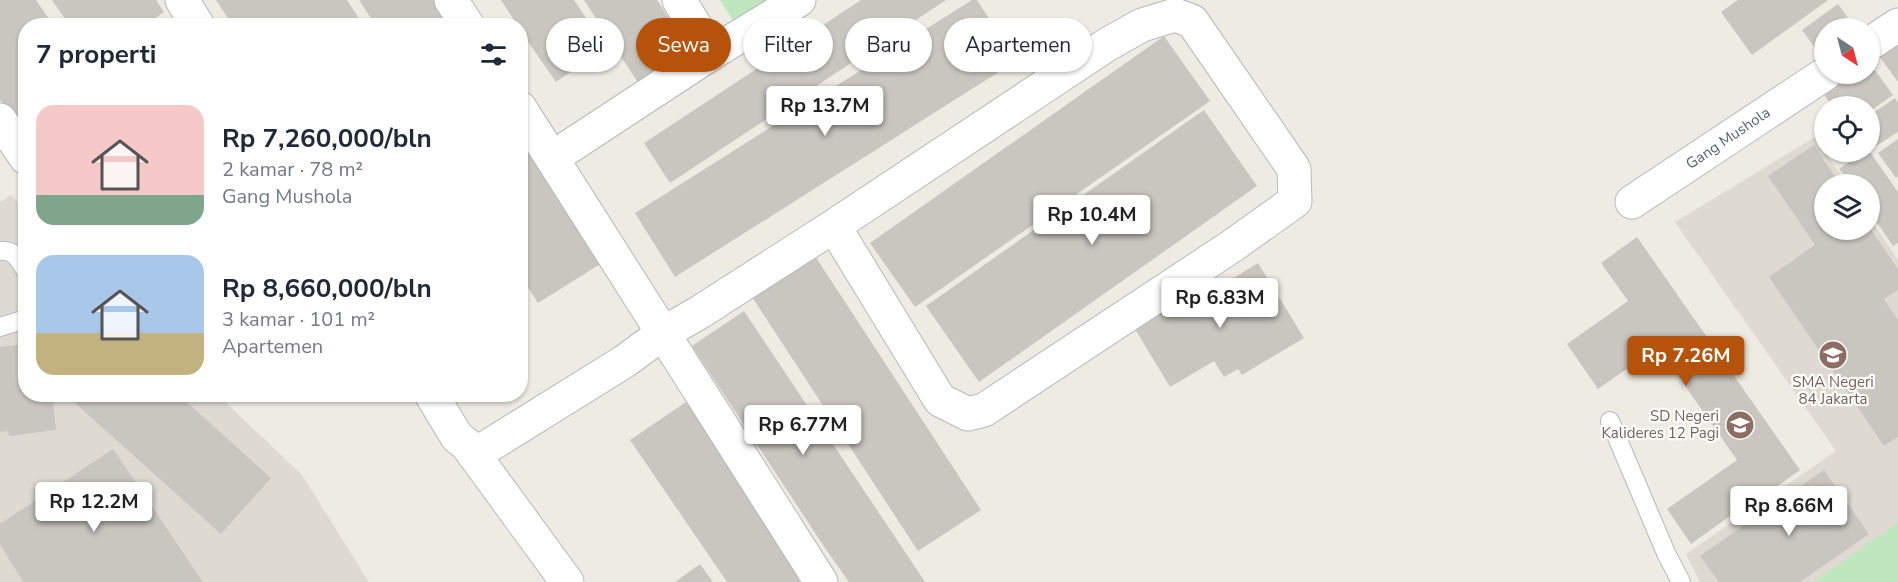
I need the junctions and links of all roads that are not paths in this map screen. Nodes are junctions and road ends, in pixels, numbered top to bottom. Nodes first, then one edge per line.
1 (182, 0) edge
2 (451, 0) edge
3 (679, 0) edge
4 (799, 0) edge
5 (193, 18) edge
6 (463, 18) edge
7 (690, 18) edge
8 (1898, 25) edge
9 (1880, 37) edge
10 (731, 41) edge
11 (683, 72) edge
12 (1814, 81) edge
13 (0, 120) edge
14 (528, 120) edge
15 (18, 146) edge
16 (552, 158) junction
17 (1632, 202) dead end
18 (834, 225) junction
19 (0, 251) edge
20 (18, 258) edge
21 (18, 321) edge
22 (0, 327) edge
23 (662, 334) junction
24 (436, 402) edge
25 (1610, 421) dead end
26 (474, 455) junction
27 (567, 582) edge
28 (821, 582) edge
29 (1682, 582) edge

1 - 5 street
2 - 6 street
3 - 7 street
4 - 10 street
8 - 9 street
11 - 16 street
12 - 17 street, Gang Mushola
13 - 15 street
14 - 16 street
16 - 23 street
18 - 18 street
18 - 23 street
19 - 20 lane
21 - 22 lane
23 - 26 street
23 - 28 street
24 - 26 street
25 - 29 lane
26 - 27 street

